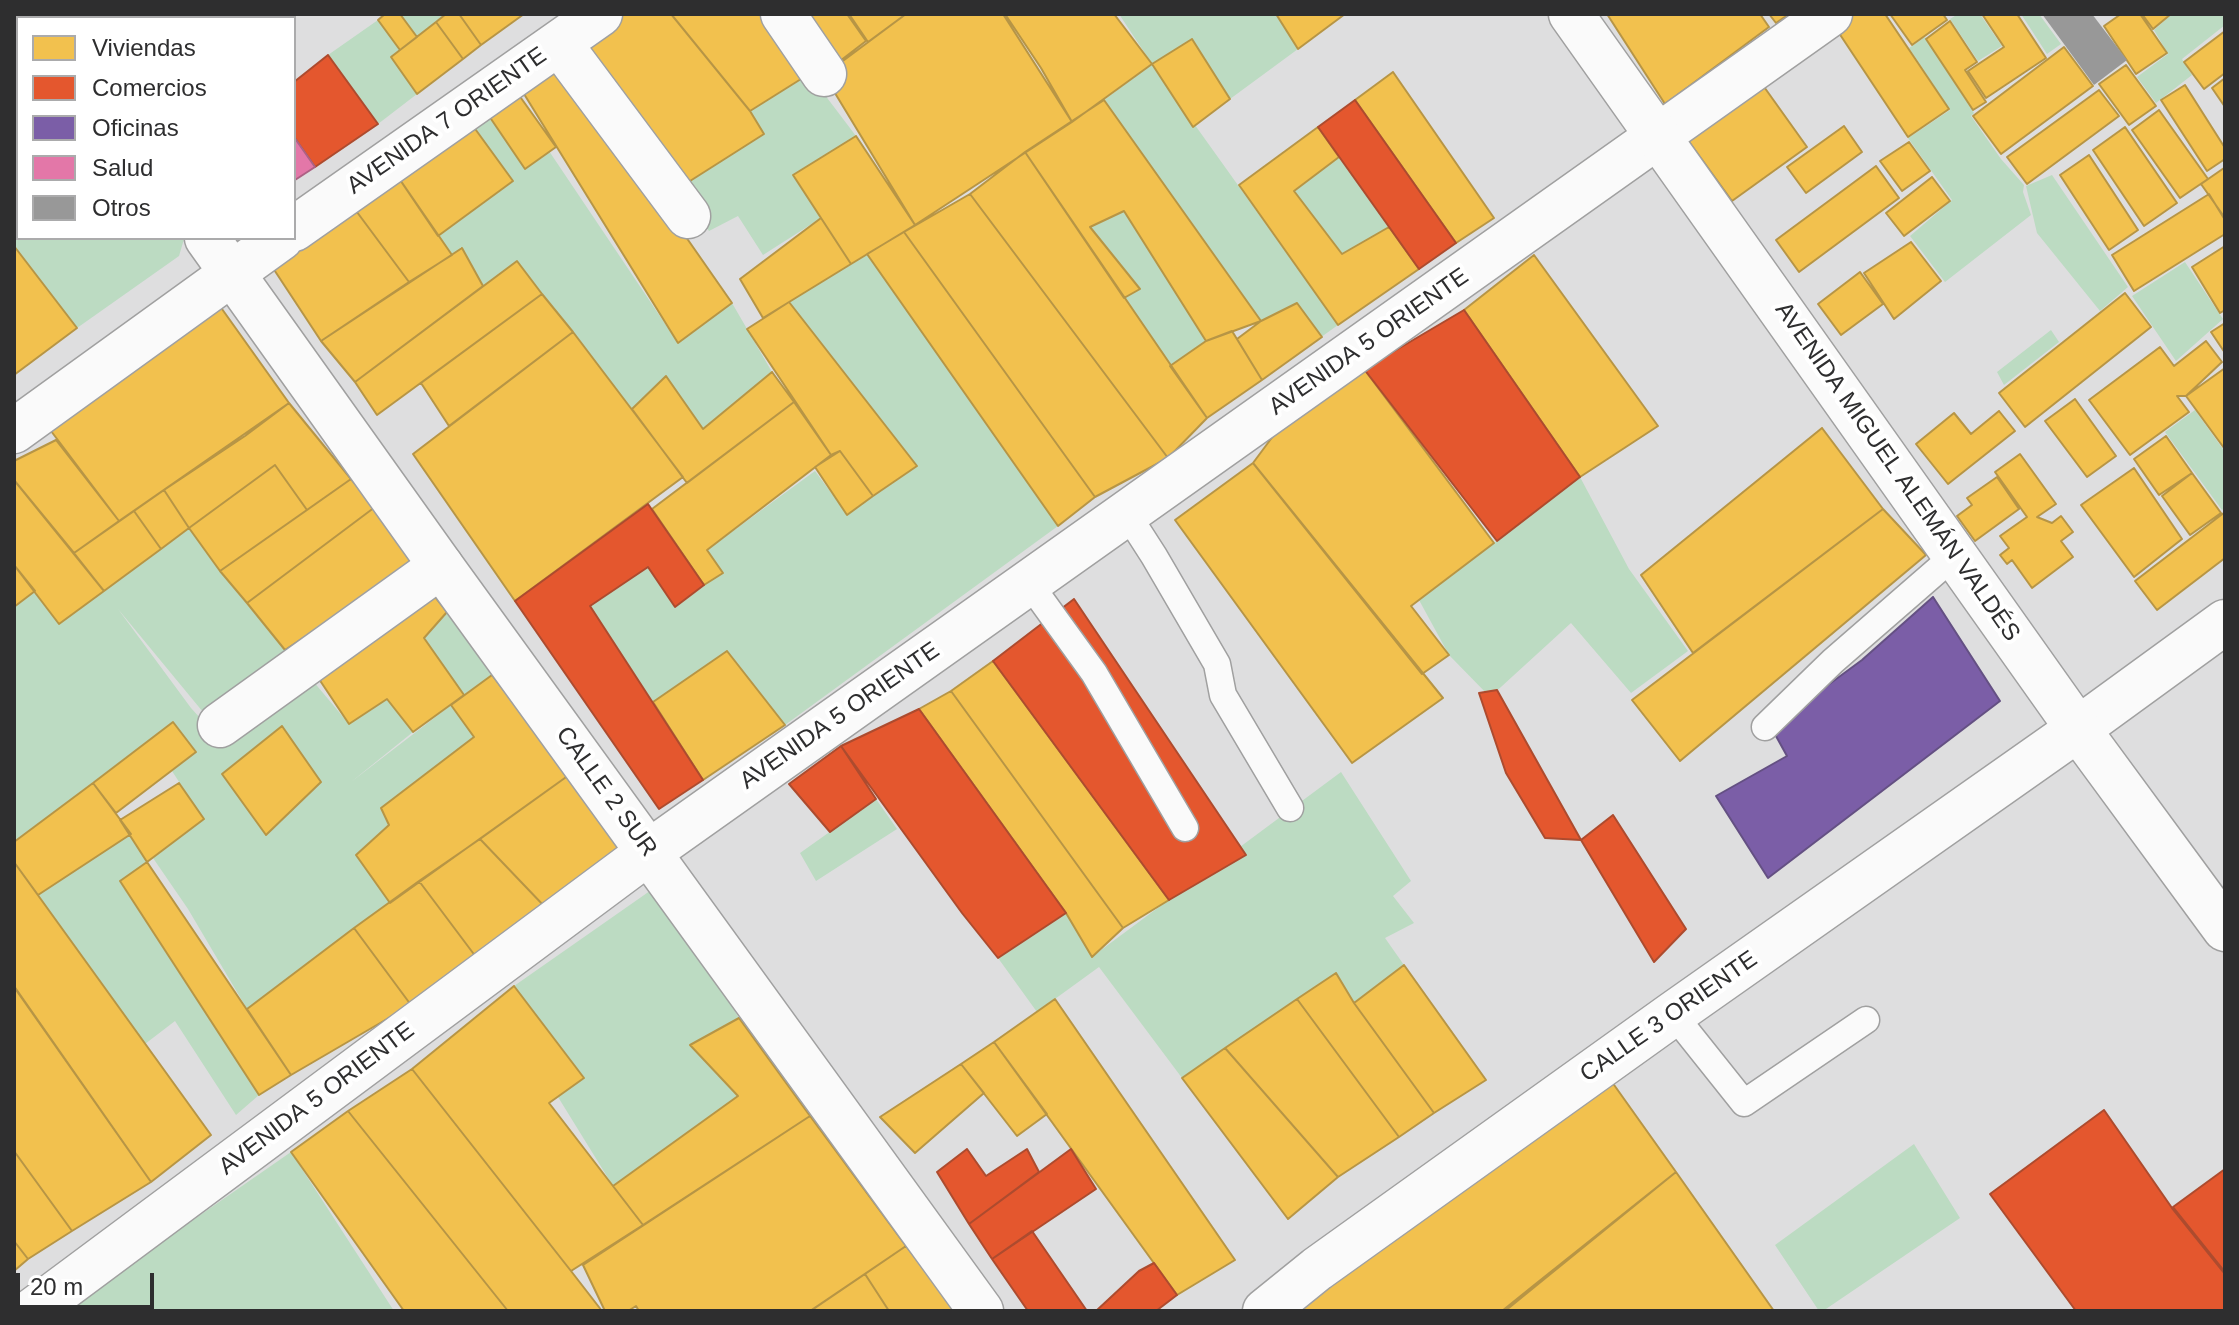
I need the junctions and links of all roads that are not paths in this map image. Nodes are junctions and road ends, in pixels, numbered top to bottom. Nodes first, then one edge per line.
1 (600, 14) edge
2 (783, 14) edge
3 (1571, 14) edge
4 (1830, 14) edge
5 (559, 43) junction
6 (824, 74) dead end
7 (1659, 136) junction
8 (688, 216) dead end
9 (296, 217) edge
10 (255, 244) edge
11 (14, 431) edge
12 (1127, 514) junction
13 (1955, 555) junction
14 (441, 566) junction
15 (1029, 583) junction
16 (2225, 622) edge
17 (220, 725) dead end
18 (1765, 727) dead end
19 (2078, 729) junction
20 (1290, 808) dead end
21 (1185, 828) dead end
22 (649, 852) junction
23 (2225, 929) edge
24 (1673, 1014) junction
25 (1866, 1020) dead end
26 (32, 1311) edge
27 (981, 1311) edge
28 (1265, 1311) edge

1 - 5 street, AVENIDA 7 ORIENTE
2 - 6 street
3 - 7 street, AVENIDA MIGUEL ALEMÁN VALDÉS
4 - 7 street, AVENIDA 5 ORIENTE
5 - 8 street
5 - 9 street, AVENIDA 7 ORIENTE
7 - 12 street, AVENIDA 5 ORIENTE
7 - 13 street, AVENIDA MIGUEL ALEMÁN VALDÉS
10 - 11 street, AVENIDA 7 ORIENTE
10 - 14 street, CALLE 2 SUR
12 - 15 street, AVENIDA 5 ORIENTE
12 - 20 lane
13 - 18 lane
13 - 19 street, AVENIDA MIGUEL ALEMÁN VALDÉS
14 - 17 street
14 - 22 street, CALLE 2 SUR
15 - 21 lane
15 - 22 street, AVENIDA 5 ORIENTE
16 - 19 street, CALLE 3 ORIENTE
19 - 23 street, AVENIDA MIGUEL ALEMÁN VALDÉS
19 - 24 street, CALLE 3 ORIENTE
22 - 26 street, AVENIDA 5 ORIENTE
22 - 27 street, CALLE 2 SUR
24 - 25 lane
24 - 28 street, CALLE 3 ORIENTE

